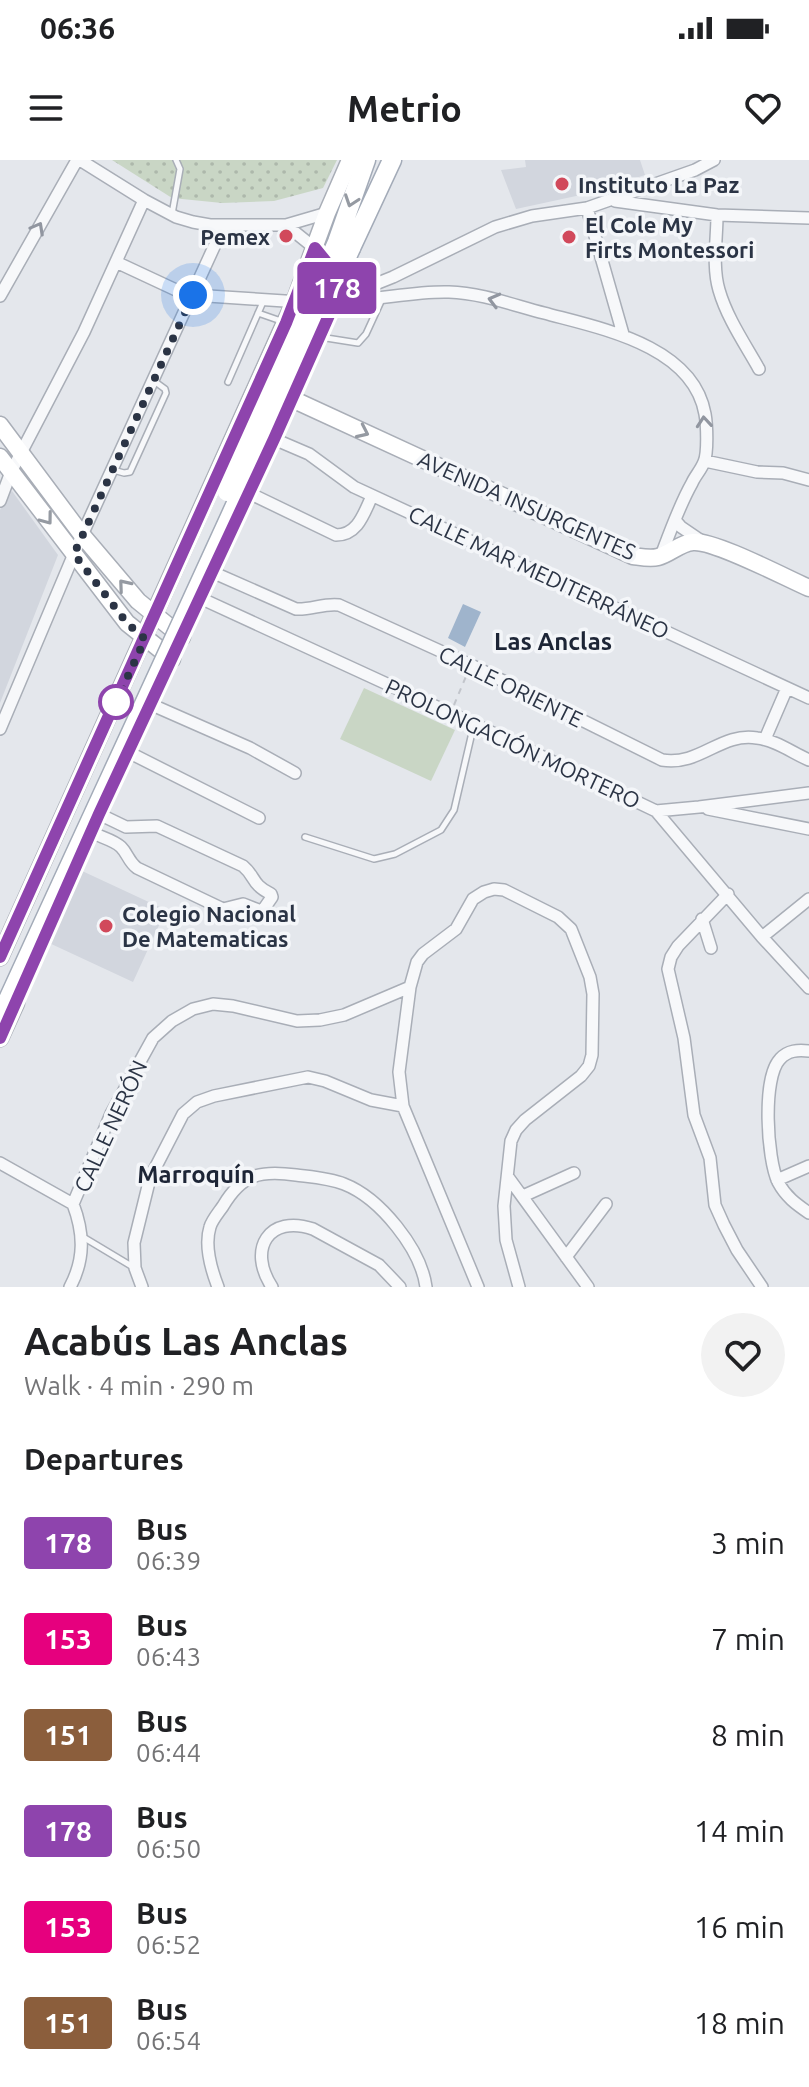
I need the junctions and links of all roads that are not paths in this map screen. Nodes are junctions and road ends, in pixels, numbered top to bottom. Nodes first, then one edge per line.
1 (79, 160) edge
2 (176, 160) edge
3 (350, 160) edge
4 (366, 160) edge
5 (392, 160) edge
6 (399, 160) edge
7 (714, 160) edge
8 (144, 200) junction
9 (611, 201) junction
10 (587, 208) junction
11 (327, 213) junction
12 (171, 215) junction
13 (717, 215) junction
14 (809, 218) edge
15 (224, 225) junction
16 (286, 225) junction
17 (344, 245) junction
18 (315, 248) junction
19 (116, 262) junction
20 (193, 295) junction
21 (338, 295) junction
22 (0, 296) edge
23 (384, 297) junction
24 (264, 301) junction
25 (294, 303) junction
26 (258, 313) junction
27 (286, 323) junction
28 (623, 334) junction
29 (320, 337) junction
30 (759, 369) dead end
31 (228, 382) dead end
32 (292, 399) junction
33 (0, 425) edge
34 (274, 439) junction
35 (22, 453) junction
36 (0, 457) edge
37 (705, 461) junction
38 (11, 472) junction
39 (809, 480) edge
40 (249, 493) junction
41 (372, 496) junction
42 (0, 501) edge
43 (675, 520) junction
44 (82, 535) junction
45 (706, 544) junction
46 (74, 554) junction
47 (661, 556) junction
48 (212, 572) junction
49 (809, 588) edge
50 (200, 598) junction
51 (154, 616) junction
52 (182, 637) junction
53 (145, 639) junction
54 (172, 659) junction
55 (787, 688) junction
56 (809, 698) edge
57 (150, 704) junction
58 (3, 711) edge
59 (474, 724) junction
60 (0, 729) edge
61 (765, 739) junction
62 (128, 752) junction
63 (809, 760) edge
64 (295, 773) dead end
65 (809, 793) edge
66 (699, 807) junction
67 (656, 811) junction
68 (99, 814) junction
69 (259, 818) dead end
70 (809, 829) edge
71 (91, 832) junction
72 (305, 837) dead end
73 (728, 894) junction
74 (809, 899) edge
75 (702, 919) junction
76 (762, 937) junction
77 (711, 948) dead end
78 (0, 957) edge
79 (410, 987) junction
80 (809, 988) edge
81 (0, 991) edge
82 (0, 1017) edge
83 (0, 1038) edge
84 (809, 1051) edge
85 (403, 1106) junction
86 (0, 1163) edge
87 (809, 1166) edge
88 (574, 1173) dead end
89 (508, 1177) junction
90 (777, 1180) junction
91 (523, 1196) junction
92 (73, 1204) junction
93 (606, 1204) dead end
94 (809, 1213) edge
95 (82, 1237) junction
96 (566, 1257) junction
97 (135, 1268) junction
98 (70, 1287) edge
99 (142, 1287) edge
100 (218, 1287) edge
101 (272, 1287) edge
102 (400, 1287) edge
103 (426, 1287) edge
104 (478, 1287) edge
105 (519, 1287) edge
106 (588, 1287) edge
107 (762, 1287) edge

1 - 8 street
22 -> 1 street
2 - 12 lane
3 - 11 street
4 -> 17 main road
5 - 17 main road
6 - 21 street
7 - 9 street
8 - 12 street
8 - 19 street
9 - 10 street
9 - 13 street
10 - 21 street
10 - 28 street
11 - 16 street
11 - 18 street
12 - 15 street
13 - 14 street
13 - 30 street
15 - 16 street
15 - 20 street
16 - 18 street
17 - 81 main road, bridge
17 - 82 main road, bridge
18 - 21 street
18 - 25 street
19 - 20 street
19 - 35 street
20 - 24 street
20 - 44 street
21 - 23 street
21 - 25 street
21 - 29 street
28 -> 23 street
23 - 29 lane
24 - 25 street
24 - 26 lane
25 - 27 street
26 - 27 lane
26 - 31 lane
27 - 51 street
37 -> 28 street
29 - 32 street
32 - 34 street
32 -> 47 street, AVENIDA INSURGENTES
33 - 35 street
34 - 40 street
34 - 41 street, CALLE MAR MEDITERRÁNEO
35 - 38 street
35 - 44 street
36 - 38 street
37 - 39 street
37 - 43 street
38 - 42 street
38 -> 46 street
40 - 41 street
40 - 48 street
41 - 55 street, CALLE MAR MEDITERRÁNEO
43 - 45 street
43 - 47 street
44 - 46 street
51 -> 44 street
45 - 47 street, AVENIDA INSURGENTES
45 - 49 street
46 - 53 street
46 - 58 street
48 - 50 street
48 - 61 street, CALLE ORIENTE
50 - 52 street
50 - 59 street, PROLONGACIÓN MORTERO
51 - 52 street
51 - 53 street
52 - 54 street
53 - 54 street
53 - 78 street
54 - 57 street
55 - 56 street, CALLE MAR MEDITERRÁNEO
55 - 61 street
57 - 62 street
57 - 64 street
58 - 60 street
59 - 67 street, PROLONGACIÓN MORTERO
59 - 72 lane
61 - 63 street, CALLE ORIENTE
62 - 68 street
62 - 69 street
65 - 66 street
66 - 67 street
66 - 70 street
67 - 73 street, PROLONGACIÓN MORTERO
68 - 71 street
68 - 71 street
71 - 83 street
73 - 75 street
73 - 76 street, PROLONGACIÓN MORTERO
74 - 76 street
75 - 77 street
75 - 107 street
76 - 80 street, PROLONGACIÓN MORTERO
79 - 85 street
79 - 89 street
79 - 92 street, CALLE NERÓN
84 - 90 street
85 - 97 street
85 - 104 street
86 - 92 street
87 - 90 street
88 - 91 street
89 - 91 street
89 - 105 street
90 - 94 street
91 - 96 street
92 - 95 street
93 - 96 street
95 - 97 lane
95 - 98 street
96 - 106 street
97 - 99 street
100 - 103 street
101 - 102 street

